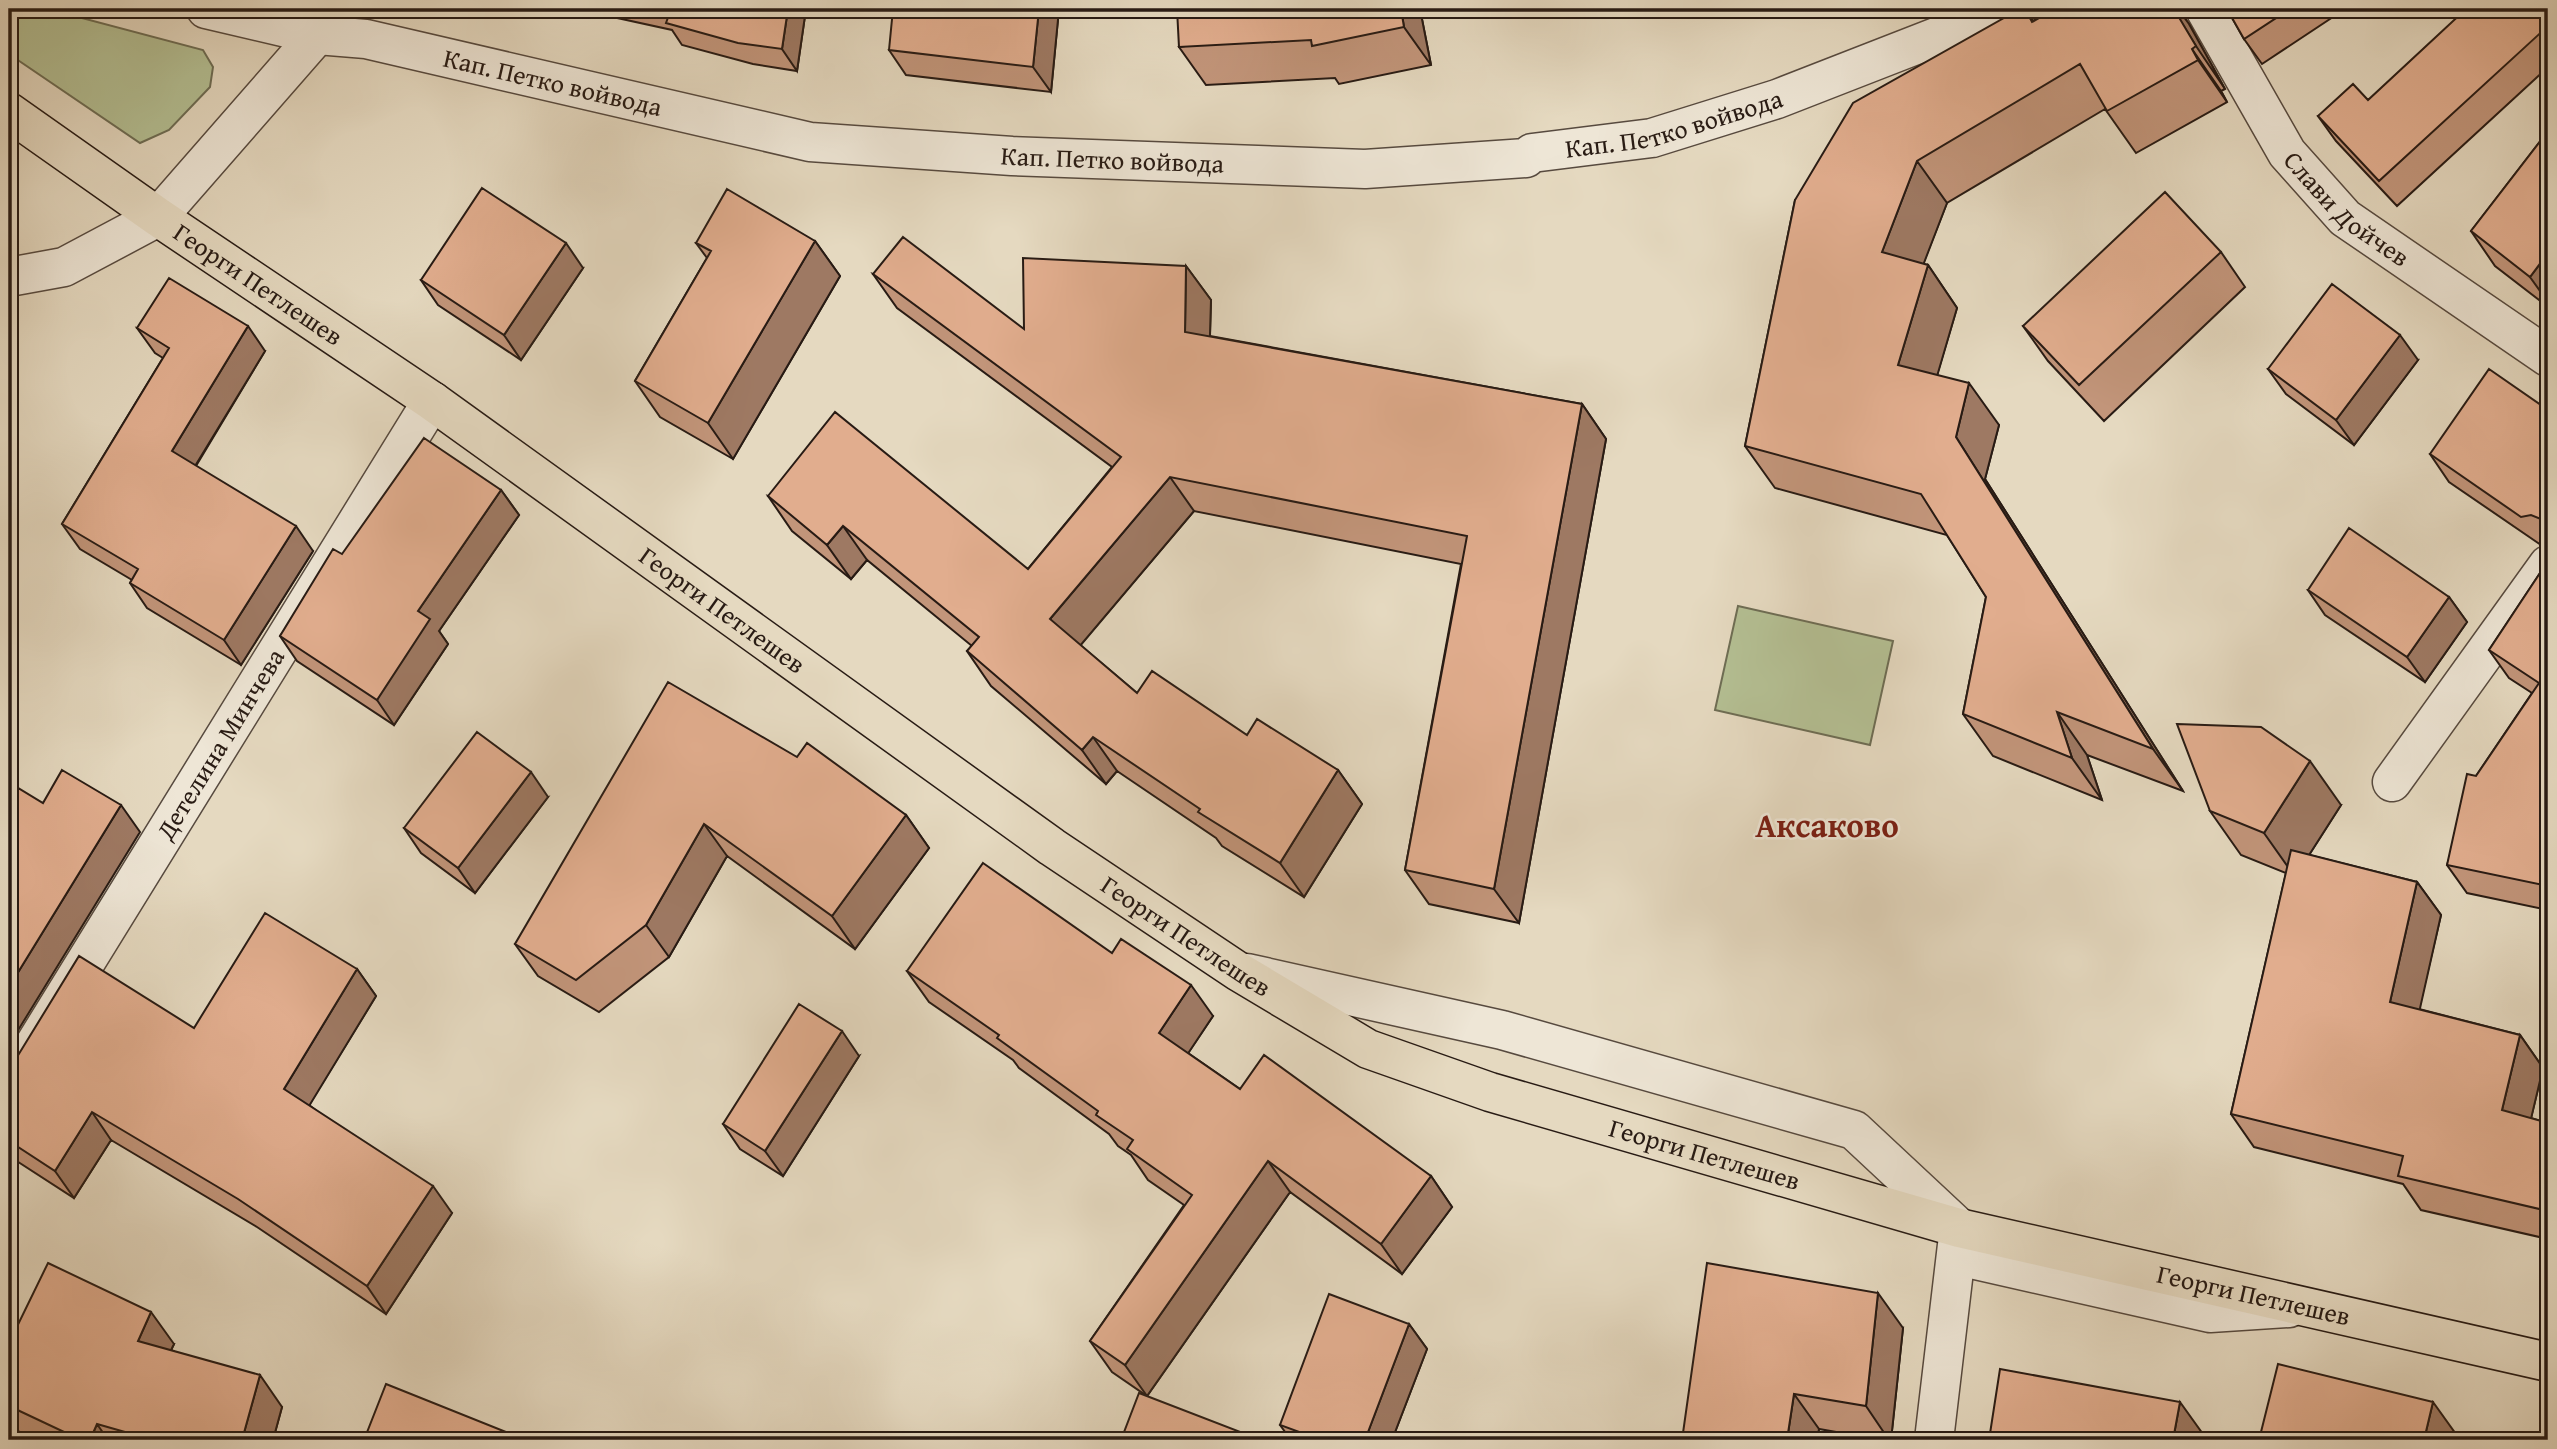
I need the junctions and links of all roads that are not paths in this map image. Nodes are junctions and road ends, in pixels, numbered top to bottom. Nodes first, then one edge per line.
1 (205, 9) edge
2 (2205, 9) edge
3 (2003, 10) edge
4 (325, 22) edge
5 (9, 112) edge
6 (158, 218) junction
7 (9, 277) edge
8 (2548, 357) edge
9 (432, 401) junction
10 (2548, 565) edge
11 (2392, 782) dead end
12 (1239, 972) junction
13 (9, 1086) edge
14 (1959, 1242) junction
15 (2548, 1362) edge
16 (1934, 1440) edge

1 - 4 street, Кап. Петко войвода
2 - 8 street, Слави Дойчев
3 - 4 street, Кап. Петко войвода
4 - 6 street
5 - 6 main road, Георги Петлешев
6 - 7 street
6 - 9 main road, Георги Петлешев
9 - 12 main road, Георги Петлешев
9 - 13 street, Детелина Минчева
10 - 11 street
12 - 14 main road, Георги Петлешев
12 - 14 street
14 - 15 main road, Георги Петлешев
14 - 16 street

